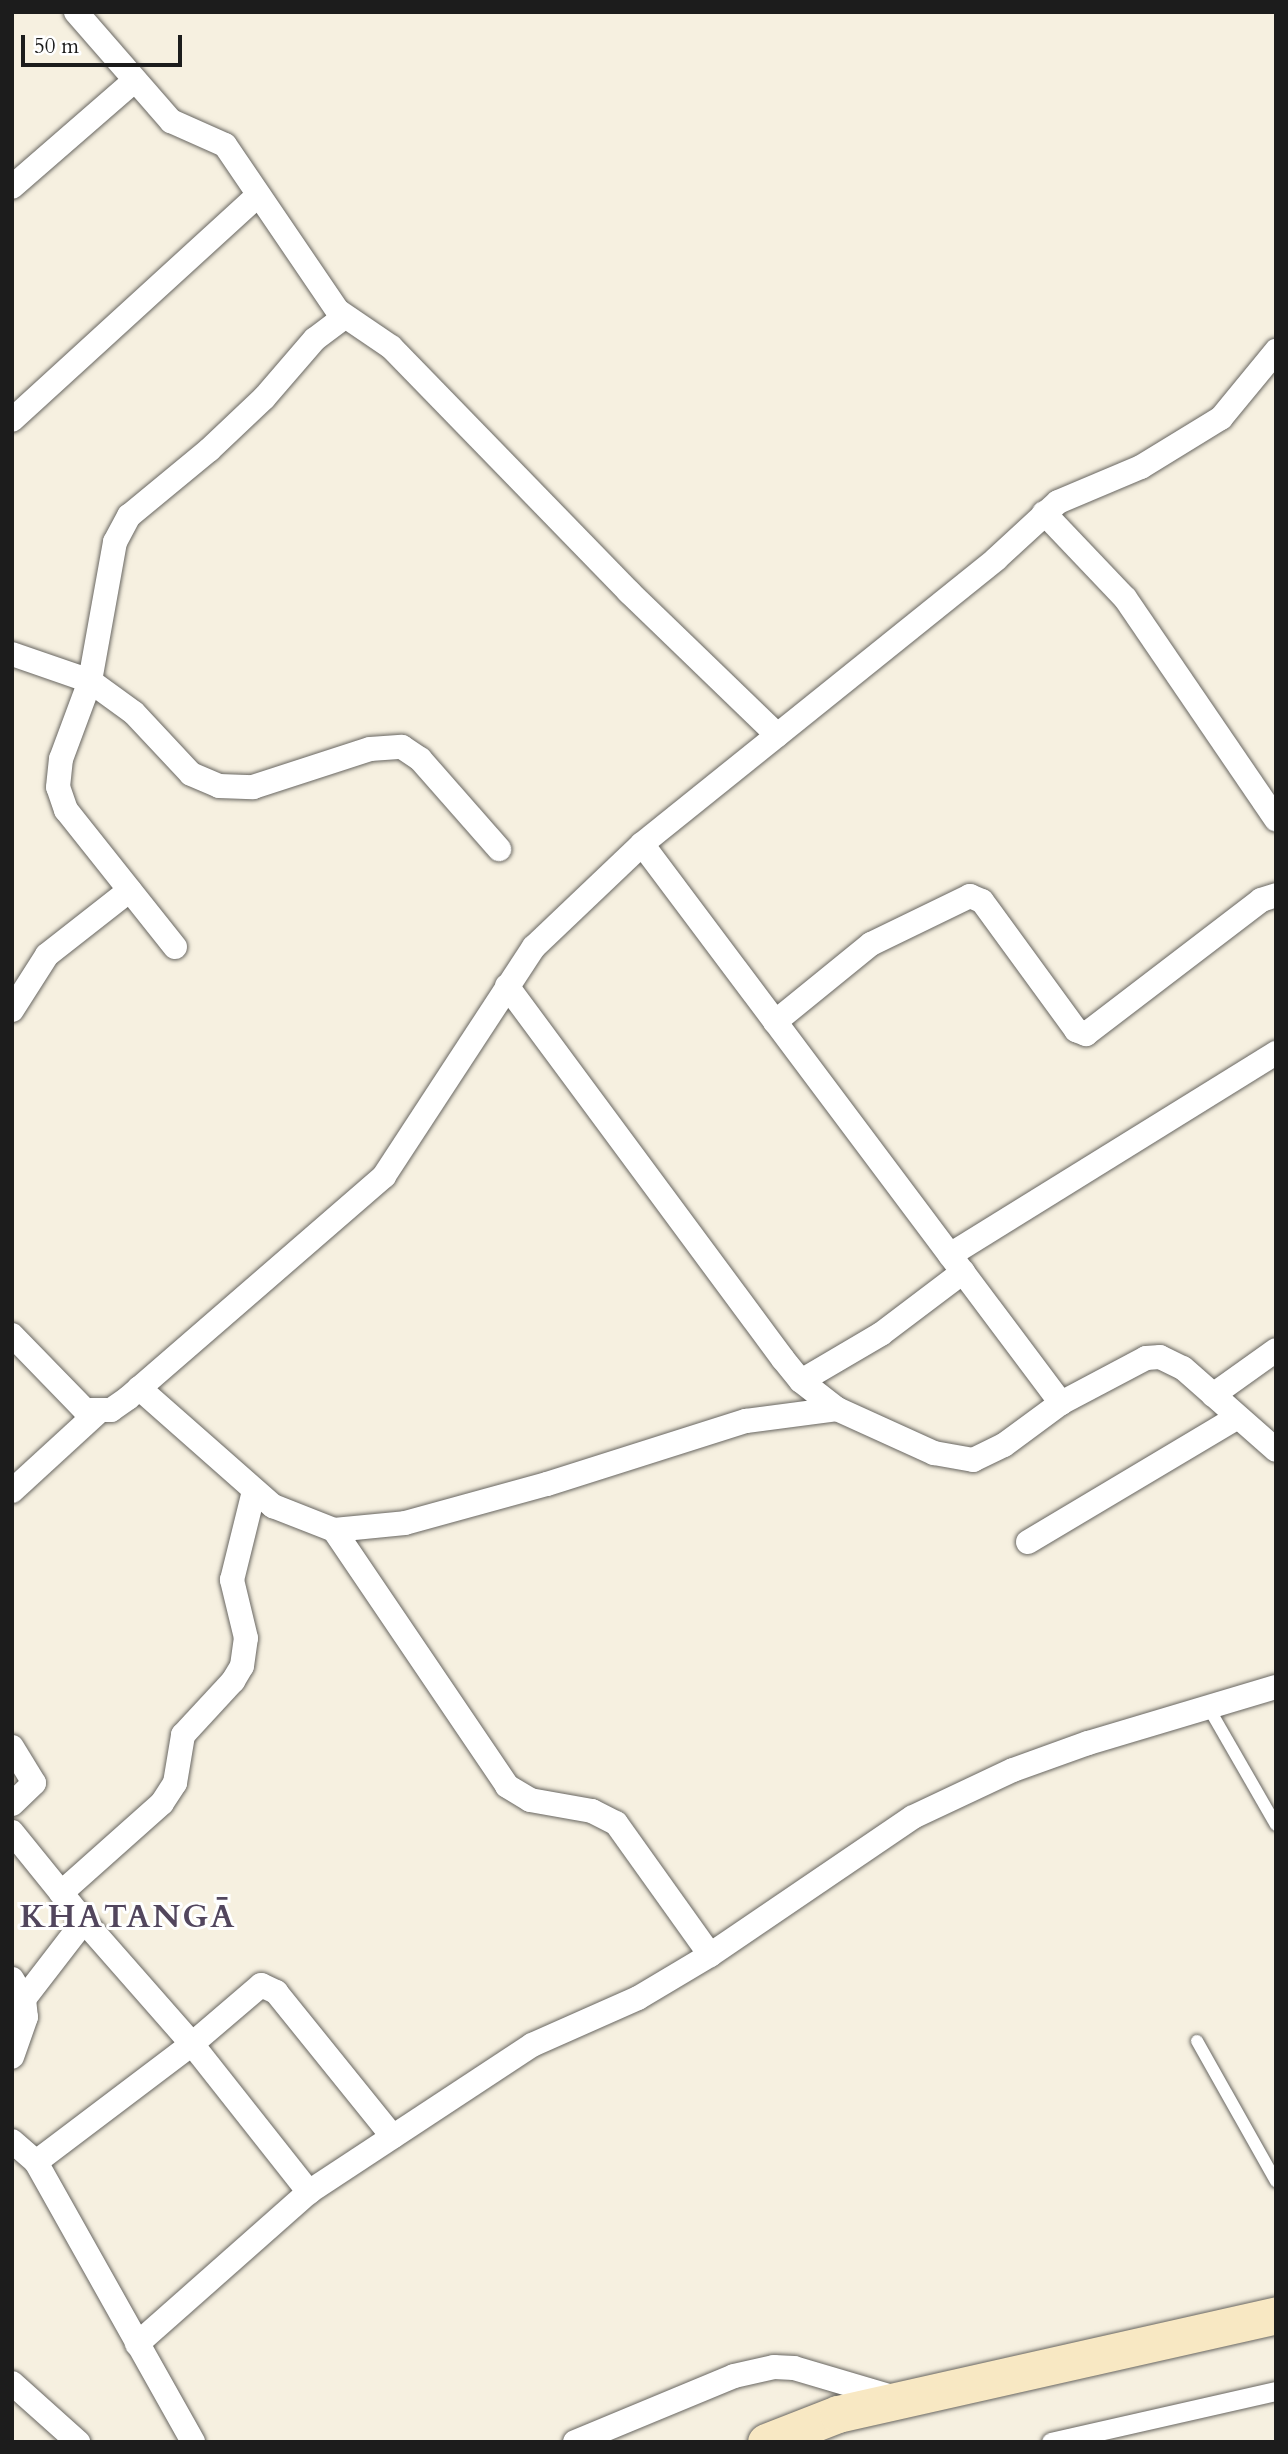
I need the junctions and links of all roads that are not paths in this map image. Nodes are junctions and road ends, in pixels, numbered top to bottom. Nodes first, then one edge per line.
1 (76, 12) edge
2 (134, 80) junction
3 (12, 187) edge
4 (258, 195) junction
5 (344, 317) junction
6 (1276, 351) edge
7 (12, 420) edge
8 (1044, 513) junction
9 (12, 654) edge
10 (90, 681) junction
11 (777, 735) junction
12 (1276, 819) edge
13 (642, 844) junction
14 (499, 849) dead end
15 (130, 890) junction
16 (1276, 895) edge
17 (175, 947) dead end
18 (507, 986) junction
19 (12, 1010) edge
20 (775, 1022) junction
21 (1276, 1053) edge
22 (957, 1264) junction
23 (12, 1335) edge
24 (1276, 1350) edge
25 (801, 1381) junction
26 (139, 1388) junction
27 (1213, 1395) junction
28 (1061, 1403) junction
29 (837, 1409) junction
30 (97, 1413) junction
31 (1236, 1418) junction
32 (1276, 1450) edge
33 (12, 1491) edge
34 (254, 1491) junction
35 (334, 1530) junction
36 (1028, 1542) dead end
37 (1276, 1687) edge
38 (1207, 1704) junction
39 (12, 1747) edge
40 (12, 1804) edge
41 (1276, 1825) edge
42 (12, 1832) edge
43 (61, 1893) junction
44 (84, 1921) junction
45 (710, 1955) junction
46 (18, 1989) edge
47 (1197, 2041) dead end
48 (192, 2044) junction
49 (12, 2057) edge
50 (393, 2137) junction
51 (12, 2141) edge
52 (36, 2162) junction
53 (1276, 2181) edge
54 (309, 2192) junction
55 (1276, 2315) edge
56 (137, 2344) junction
57 (12, 2383) edge
58 (1276, 2391) edge
59 (899, 2399) junction
60 (78, 2442) edge
61 (193, 2442) edge
62 (575, 2442) edge
63 (766, 2442) edge
64 (1051, 2442) edge

1 - 2 street
2 - 3 street
2 - 4 street
4 - 5 street
4 - 7 street
5 - 10 street
5 - 11 street
6 - 8 street
8 - 11 street
8 - 12 street
9 - 10 street
10 - 14 street
10 - 15 street
11 - 13 street
13 - 18 street
13 - 20 street
15 - 17 street
15 - 19 street
16 - 20 street
18 - 25 street
18 - 26 street
20 - 22 street
21 - 22 street
22 - 25 street
22 - 28 street
23 - 30 street
24 - 27 street
25 - 29 street
26 - 30 street
26 - 34 street
27 - 28 street
27 - 31 street
28 - 29 street
29 - 35 street
30 - 33 street
31 - 32 street
31 - 36 street
34 - 35 street
34 - 43 street
35 - 45 street
37 - 38 street
38 - 41 lane
38 - 45 street
39 - 40 street
42 - 43 street
43 - 44 street
44 - 46 street
44 - 48 street
45 - 50 street
46 - 49 street
47 - 53 lane
48 - 50 street
48 - 52 street
48 - 54 street
50 - 54 street
51 - 52 street
52 - 56 street
54 - 56 street
55 - 59 main road
56 - 61 street
57 - 60 street
58 - 64 street
59 - 62 street
59 - 63 main road

